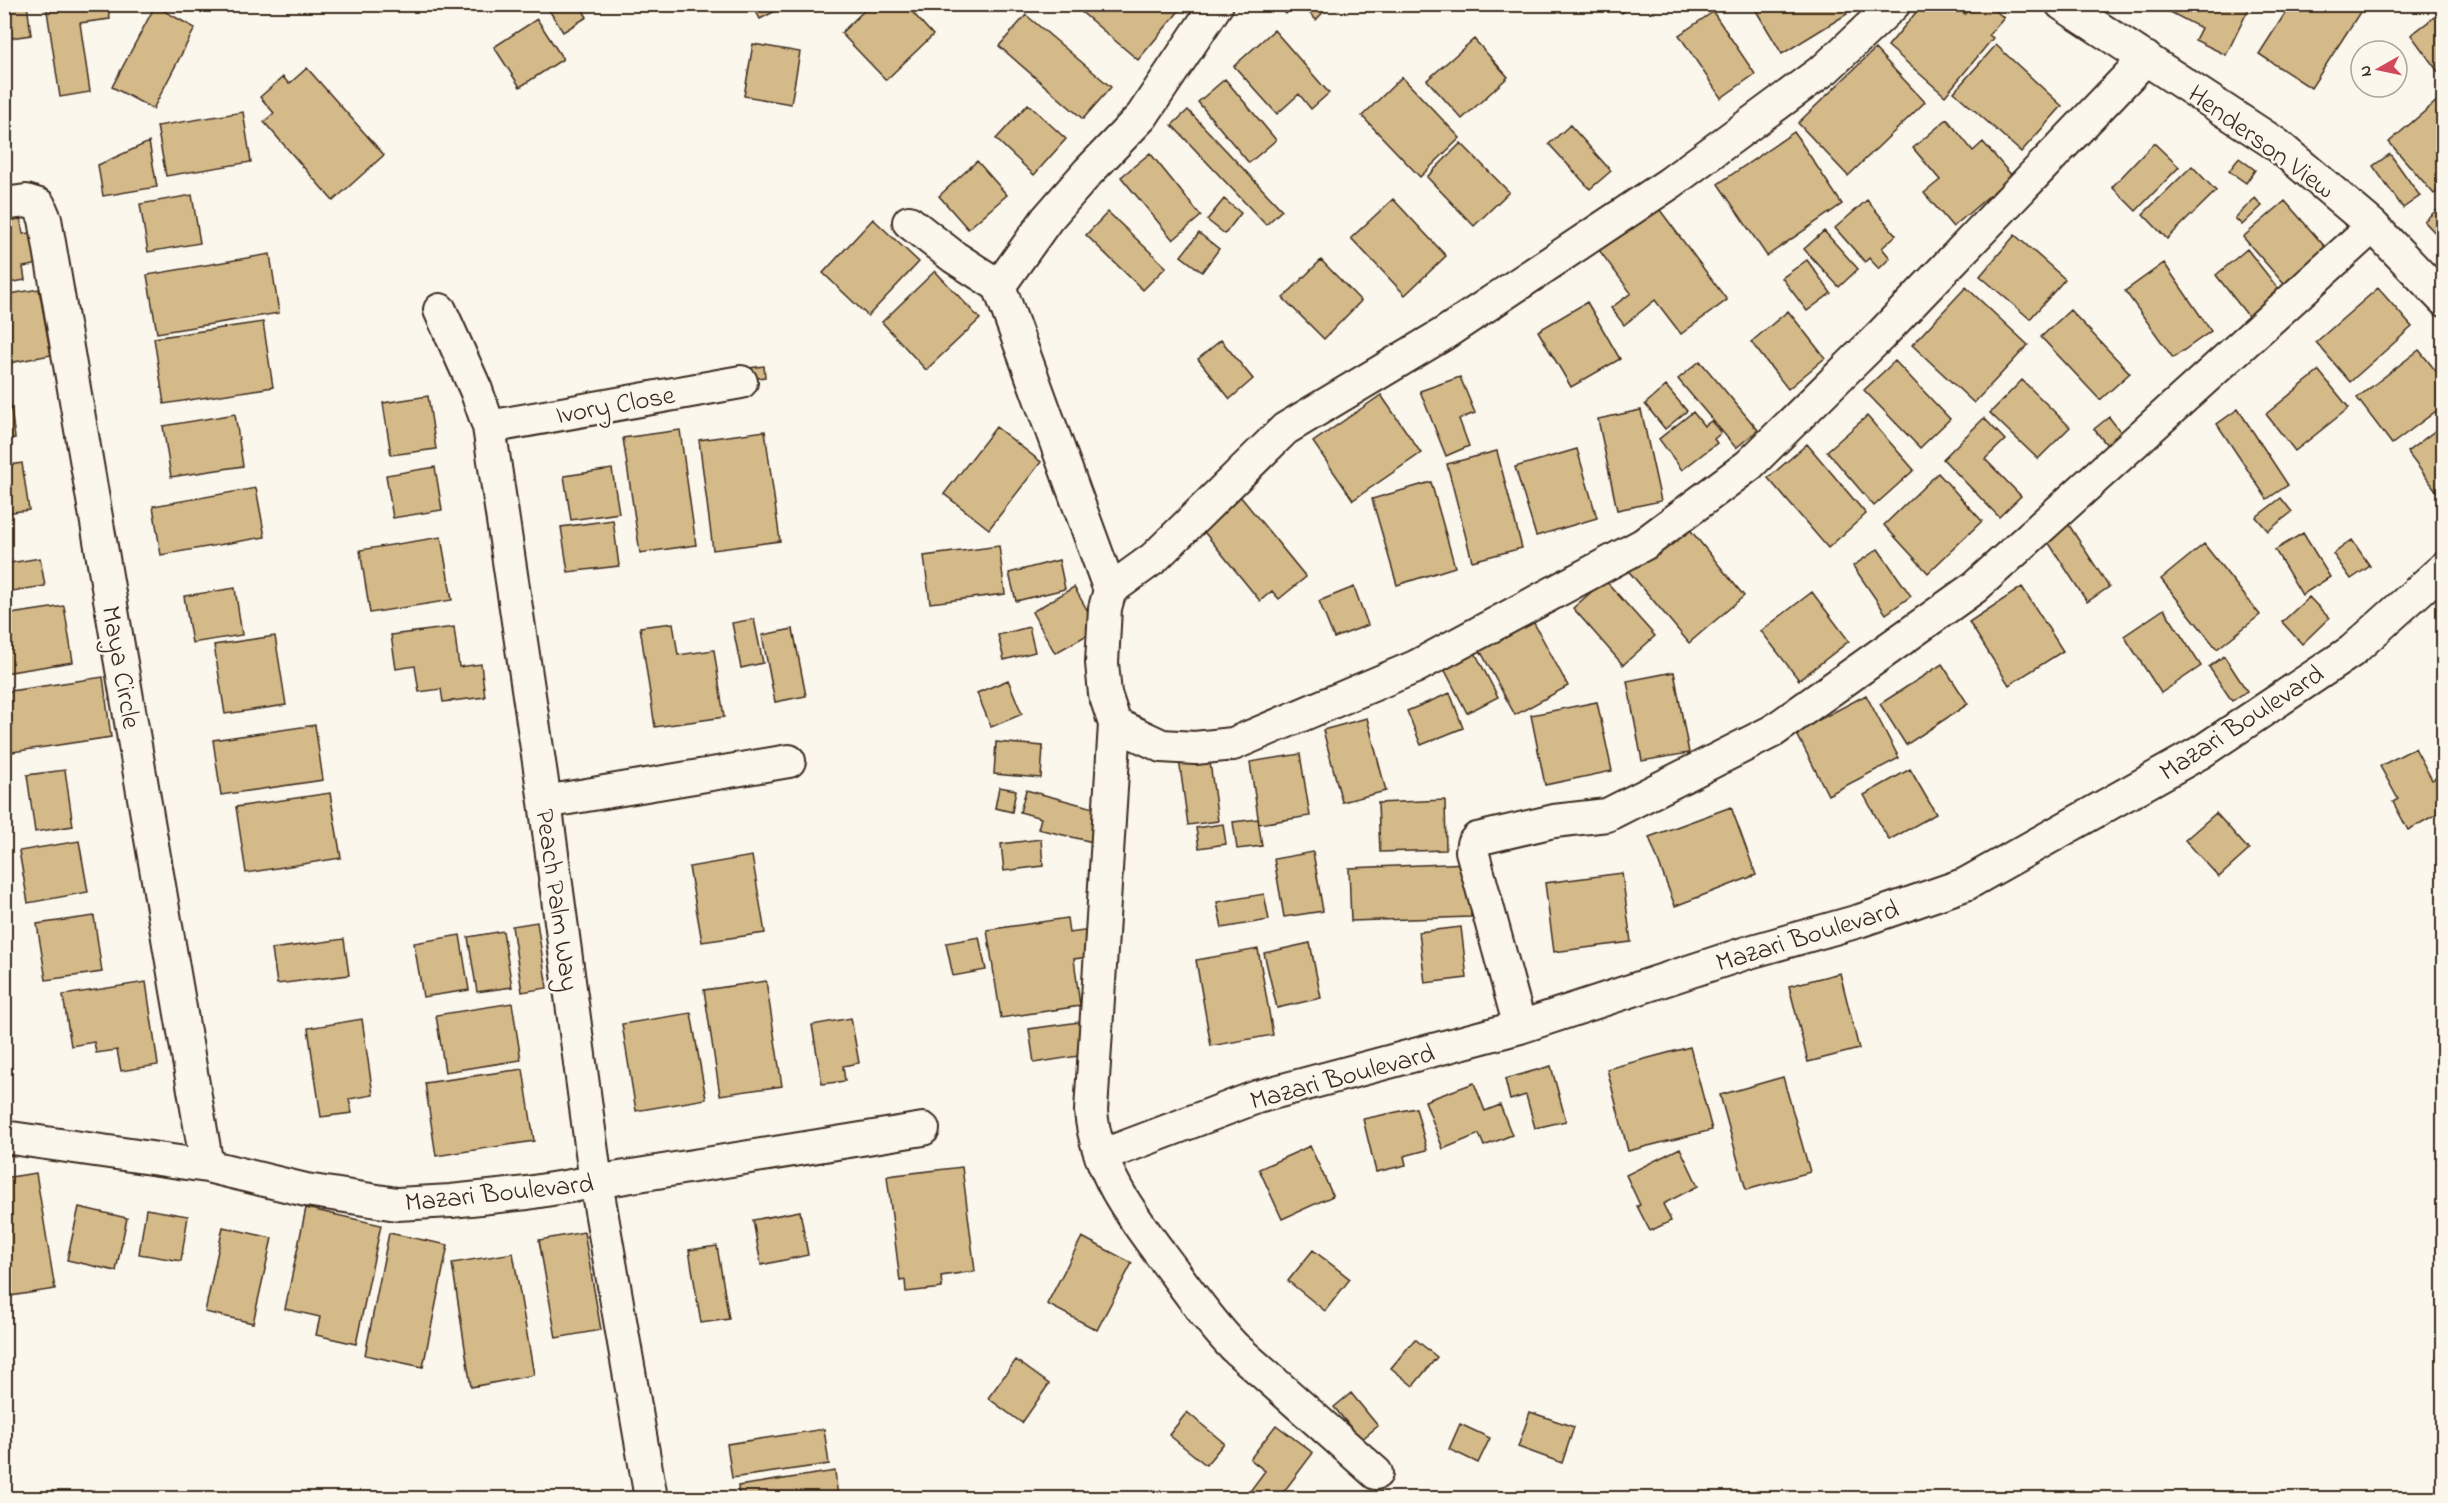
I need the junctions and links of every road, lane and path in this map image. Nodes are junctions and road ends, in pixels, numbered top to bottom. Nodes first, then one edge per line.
1 (1217, 4) edge
2 (1894, 4) edge
3 (2062, 4) edge
4 (2146, 58) junction
5 (4, 204) edge
6 (909, 222) dead end
7 (2373, 226) junction
8 (999, 286) junction
9 (2444, 300) edge
10 (440, 310) dead end
11 (741, 382) dead end
12 (489, 427) junction
13 (2444, 568) edge
14 (1110, 590) junction
15 (1115, 724) junction
16 (789, 760) dead end
17 (545, 802) junction
18 (1520, 1027) junction
19 (923, 1129) dead end
20 (4, 1137) edge
21 (1101, 1156) junction
22 (207, 1166) junction
23 (596, 1182) junction
24 (1376, 1473) dead end
25 (651, 1498) edge

1 - 8 street
2 - 14 street
3 - 4 street, Henderson View
4 - 7 street, Henderson View
4 - 15 street
5 - 22 street, Maya Circle
6 - 8 street
7 - 9 street, Henderson View
7 - 18 street
8 - 14 street
10 - 12 street, Peach Palm Way
11 - 12 street, Ivory Close
12 - 17 street, Peach Palm Way
13 - 18 street, Mazari Boulevard
14 - 15 street
15 - 21 street
16 - 17 street
17 - 23 street, Peach Palm Way
18 - 21 street, Mazari Boulevard
19 - 23 street, Mazari Boulevard
20 - 22 street, Mazari Boulevard
21 - 24 street
22 - 23 street, Mazari Boulevard
23 - 25 street, Peach Palm Way

